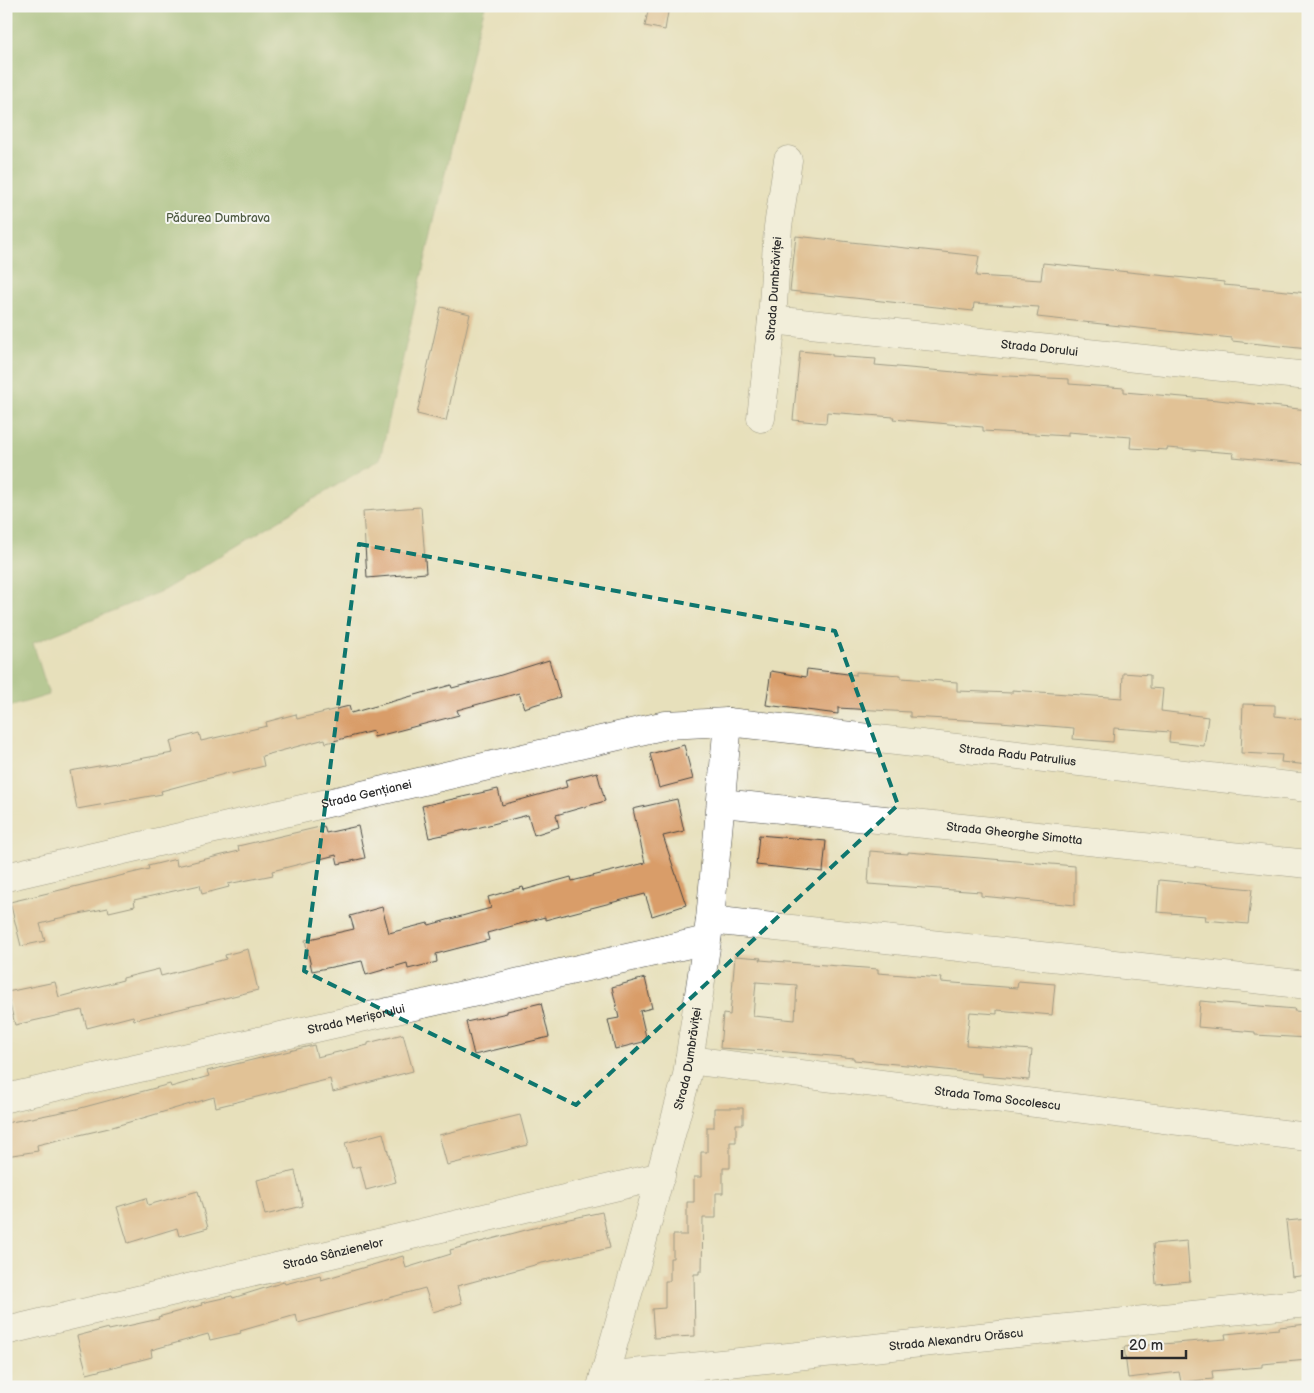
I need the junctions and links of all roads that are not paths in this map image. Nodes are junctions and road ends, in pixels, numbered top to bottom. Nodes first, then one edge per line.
1 (788, 160) dead end
2 (772, 320) junction
3 (1308, 376) edge
4 (761, 418) dead end
5 (728, 722) junction
6 (1308, 788) edge
7 (722, 803) junction
8 (1308, 864) edge
9 (6, 877) edge
10 (708, 930) junction
11 (1308, 985) edge
12 (689, 1060) junction
13 (6, 1098) edge
14 (1308, 1137) edge
15 (661, 1176) junction
16 (1308, 1303) edge
17 (6, 1331) edge
18 (602, 1382) edge

1 - 2 street, Strada Dumbrăviței
2 - 3 street, Strada Dorului
2 - 4 street, Strada Dumbrăviței
5 - 6 street, Strada Radu Patrulius
5 - 7 street, Strada Dumbrăviței
5 - 9 street, Strada Gențianei
7 - 8 street, Strada Gheorghe Simotta
7 - 10 street, Strada Dumbrăviței
10 - 11 street, Strada Merișorului
10 - 12 street, Strada Dumbrăviței
10 - 13 street, Strada Merișorului
12 - 14 street, Strada Toma Socolescu
12 - 15 street, Strada Dumbrăviței
15 - 17 street, Strada Sânzienelor
15 - 18 street, Strada Dumbrăviței
16 - 18 street, Strada Alexandru Orăscu

